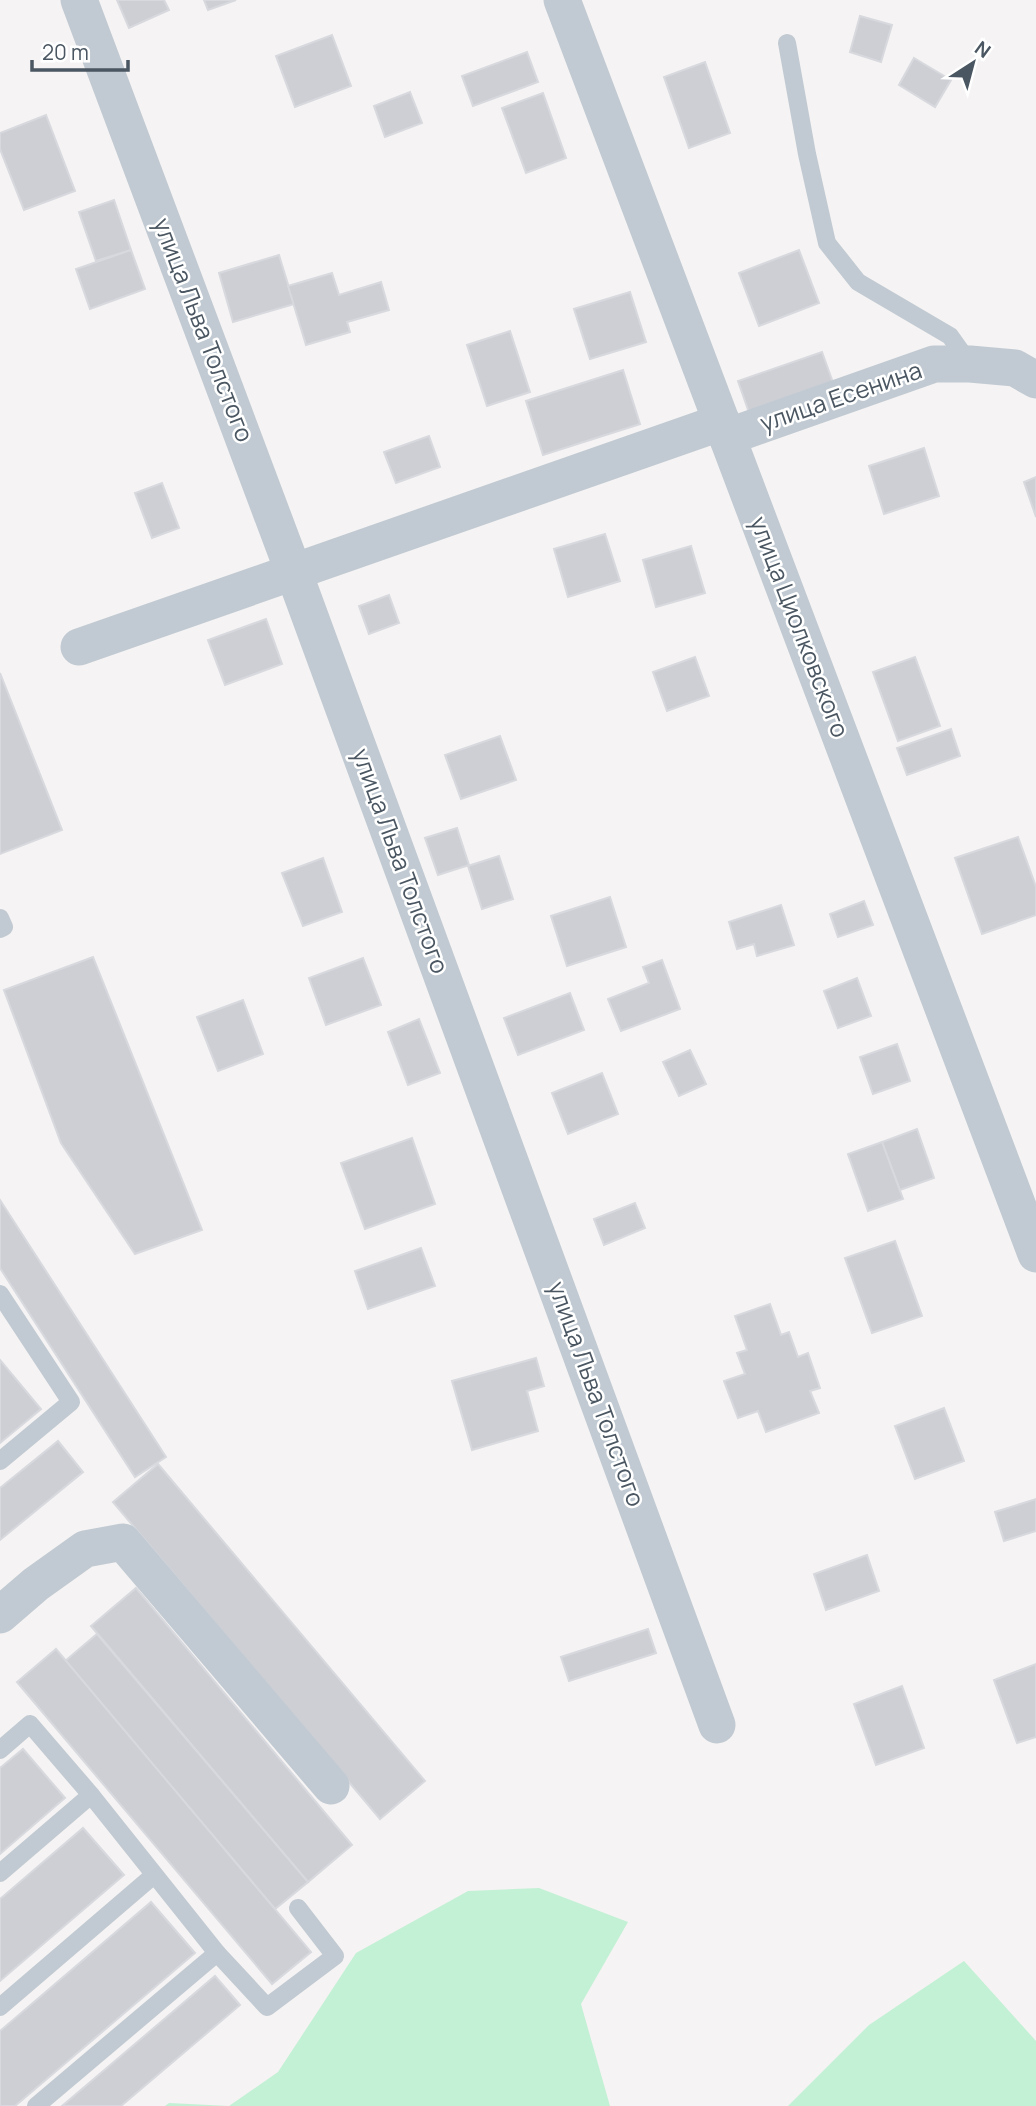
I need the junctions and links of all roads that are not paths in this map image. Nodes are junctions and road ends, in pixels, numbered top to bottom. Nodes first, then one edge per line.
1 (79, 0) edge
2 (562, 0) edge
3 (787, 43) dead end
4 (970, 364) junction
5 (1036, 380) edge
6 (725, 430) junction
7 (294, 573) junction
8 (79, 647) dead end
9 (0, 918) edge
10 (0, 929) edge
11 (1036, 1254) edge
12 (0, 1294) edge
13 (6, 1319) edge
14 (0, 1461) edge
15 (0, 1615) edge
16 (717, 1724) dead end
17 (0, 1750) edge
18 (331, 1786) dead end
19 (91, 1796) junction
20 (0, 1873) edge
21 (154, 1875) junction
22 (298, 1908) dead end
23 (217, 1953) junction
24 (0, 2007) edge
25 (36, 2106) edge

1 - 7 street, улица Льва Толстого
2 - 6 street, улица Циолковского
3 - 4 lane
4 - 5 street, улица Есенина
4 - 6 street, улица Есенина
6 - 7 street, улица Есенина
6 - 11 street, улица Циолковского
7 - 8 street, улица Есенина
7 - 16 street, улица Льва Толстого
9 - 10 lane
12 - 13 lane
13 - 14 lane
15 - 18 street
17 - 19 lane
19 - 20 lane
19 - 21 lane
21 - 23 lane
21 - 24 lane
22 - 23 lane
23 - 25 lane

